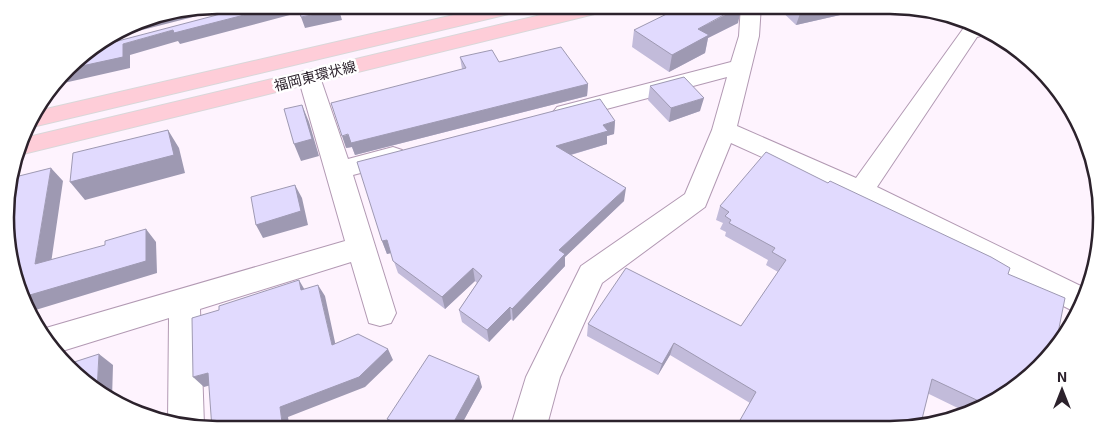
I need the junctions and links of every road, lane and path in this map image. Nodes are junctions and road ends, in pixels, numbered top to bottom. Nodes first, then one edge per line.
1 (484, 14) edge
2 (571, 14) edge
3 (750, 14) edge
4 (974, 32) edge
5 (739, 67) junction
6 (309, 77) junction
7 (39, 119) edge
8 (539, 119) edge
9 (724, 130) junction
10 (27, 146) edge
11 (415, 151) edge
12 (339, 170) junction
13 (861, 190) junction
14 (360, 248) junction
15 (1076, 299) edge
16 (184, 301) junction
17 (380, 313) dead end
18 (54, 339) edge
19 (186, 419) edge
20 (530, 421) edge

1 - 7 main road, 福岡東環状線
2 - 6 main road, 福岡東環状線
3 - 5 street
4 - 13 street
5 - 8 street
5 - 9 street
6 - 10 main road, 福岡東環状線
6 - 12 street
9 - 13 street
9 - 20 street
11 - 12 street
12 - 14 street
13 - 15 street
14 - 16 street
14 - 17 street
16 - 18 street
16 - 19 street

